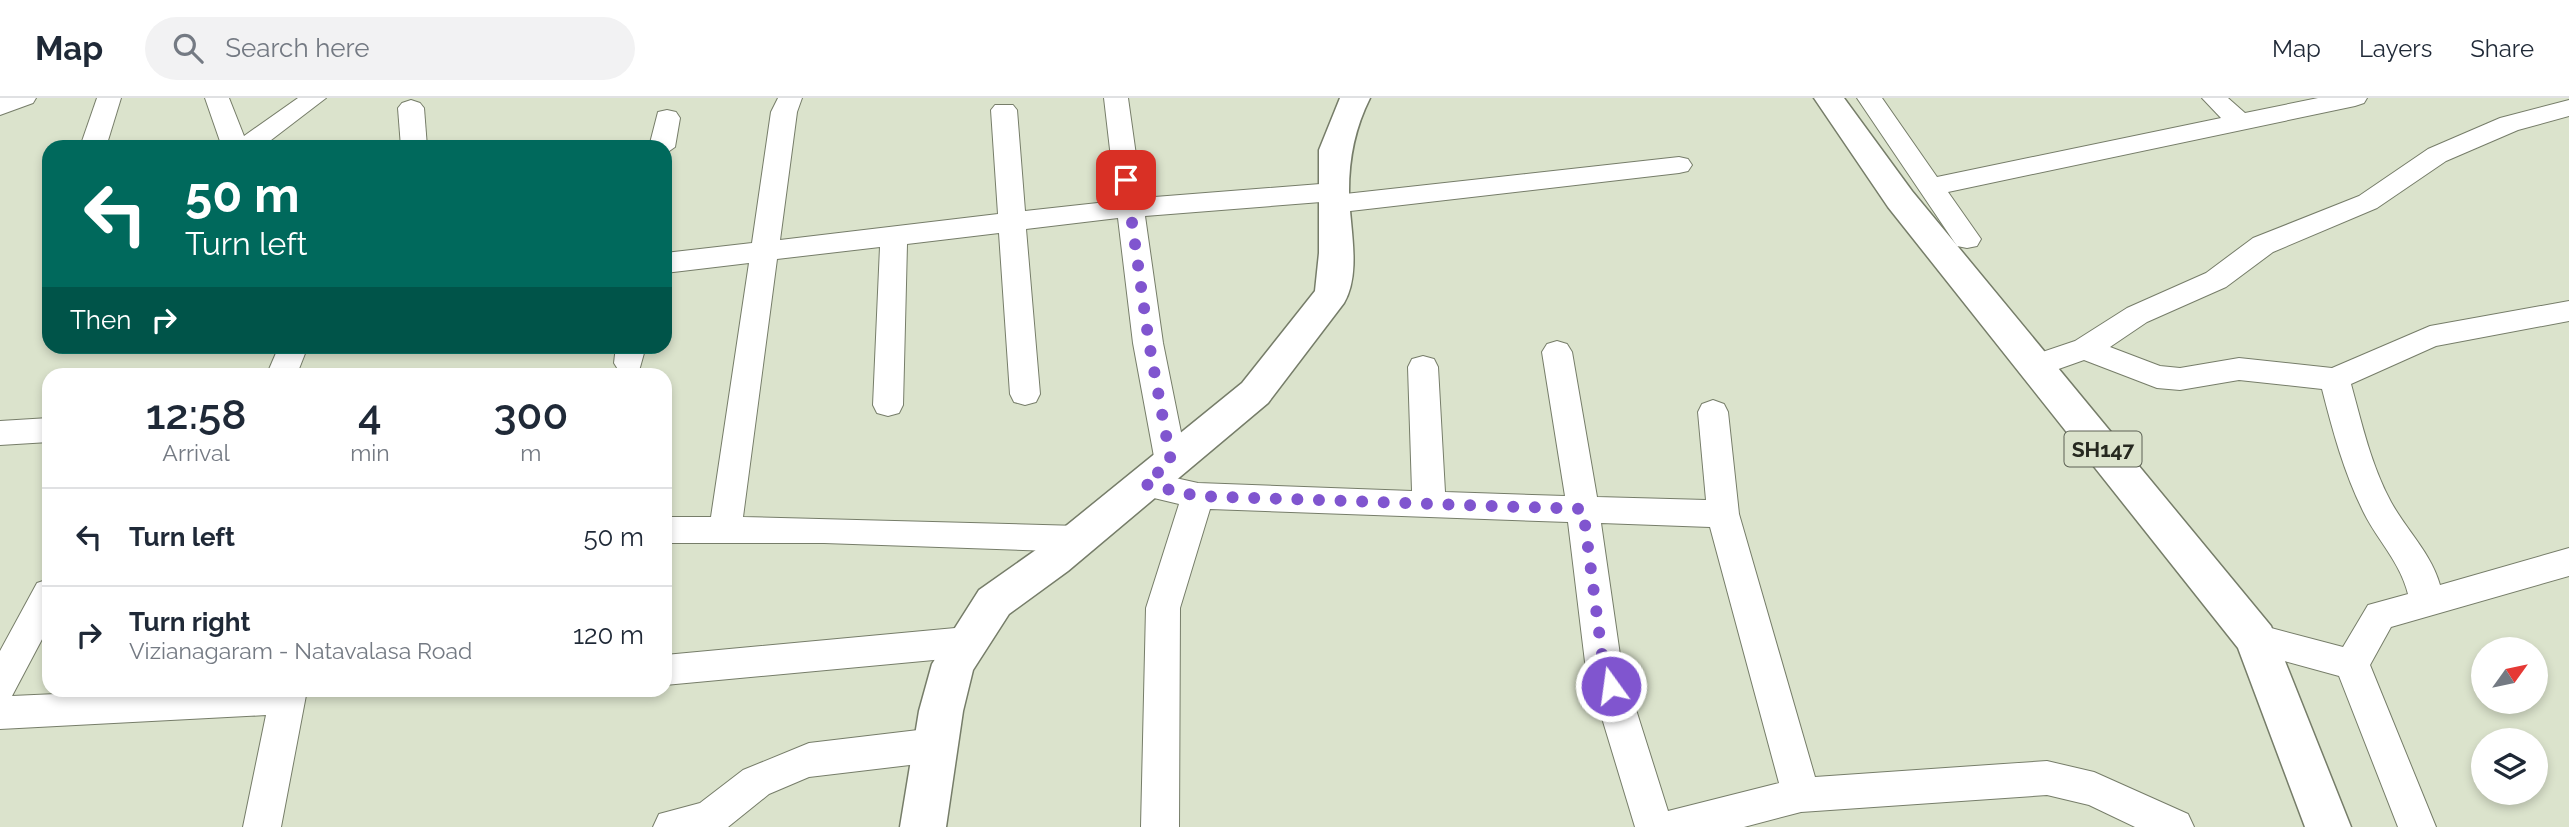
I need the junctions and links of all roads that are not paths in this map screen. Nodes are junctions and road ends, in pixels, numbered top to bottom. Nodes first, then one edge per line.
1 (24, 98) edge
2 (109, 98) edge
3 (217, 98) edge
4 (314, 98) edge
5 (790, 98) edge
6 (1116, 98) edge
7 (1355, 98) edge
8 (1829, 98) edge
9 (1868, 98) edge
10 (2214, 98) edge
11 (2355, 98) edge
12 (0, 107) edge
13 (411, 108) dead end
14 (2569, 108) edge
15 (1004, 110) dead end
16 (667, 118) dead end
17 (2239, 122) junction
18 (95, 140) edge
19 (232, 140) edge
20 (255, 140) edge
21 (413, 140) edge
22 (663, 140) edge
23 (1679, 165) dead end
24 (1931, 187) junction
25 (1333, 198) junction
26 (1130, 208) junction
27 (1012, 221) junction
28 (894, 234) junction
29 (1967, 239) dead end
30 (767, 249) junction
31 (672, 262) edge
32 (2569, 311) edge
33 (2085, 349) junction
34 (1557, 352) dead end
35 (2036, 366) junction
36 (1423, 368) dead end
37 (2334, 379) junction
38 (1025, 394) dead end
39 (888, 405) dead end
40 (1713, 412) dead end
41 (42, 430) edge
42 (0, 433) edge
43 (1158, 473) junction
44 (1198, 496) junction
45 (1429, 503) junction
46 (1583, 509) junction
47 (1723, 514) junction
48 (672, 530) edge
49 (725, 530) junction
50 (1079, 539) junction
51 (2569, 562) edge
52 (2427, 603) junction
53 (42, 606) edge
54 (2256, 639) junction
55 (966, 642) junction
56 (2352, 664) junction
57 (672, 669) edge
58 (0, 685) edge
59 (165, 697) edge
60 (287, 697) edge
61 (0, 713) edge
62 (935, 745) junction
63 (1801, 795) junction
64 (705, 823) edge
65 (262, 827) edge
66 (672, 827) edge
67 (923, 827) edge
68 (1160, 827) edge
69 (1654, 827) edge
70 (1673, 827) edge
71 (2175, 827) edge
72 (2328, 827) edge
73 (2417, 827) edge

1 - 12 street
2 - 18 street
3 - 19 street
4 - 20 street
5 - 30 street
6 - 26 street
7 - 25 main road
8 - 35 main road, SH147
9 - 24 street
10 - 17 street
11 - 17 street
13 - 21 street
14 - 33 street
15 - 27 street
16 - 22 street
17 - 24 street
23 - 25 street
24 - 29 street
25 - 26 street
25 - 43 main road
26 - 27 street
26 - 43 street
27 - 28 street
27 - 38 street
28 - 30 street
28 - 39 street
30 - 31 street
30 - 49 street
32 - 37 street
33 - 35 street
33 - 37 street
34 - 46 street
35 - 54 main road, SH147
36 - 45 street
37 - 52 street
40 - 47 street
41 - 42 street
43 - 44 street
43 - 50 main road
44 - 45 street
44 - 68 street
45 - 46 street
46 - 47 street
46 - 69 street
47 - 63 street
48 - 49 street
49 - 50 street
50 - 55 main road
51 - 52 street
52 - 56 street
53 - 58 street
54 - 56 street
54 - 72 main road, SH147
55 - 57 street
55 - 62 main road
56 - 73 street
59 - 61 street
60 - 65 street
62 - 64 street
62 - 67 main road
63 - 70 street
63 - 71 street
64 - 66 street

